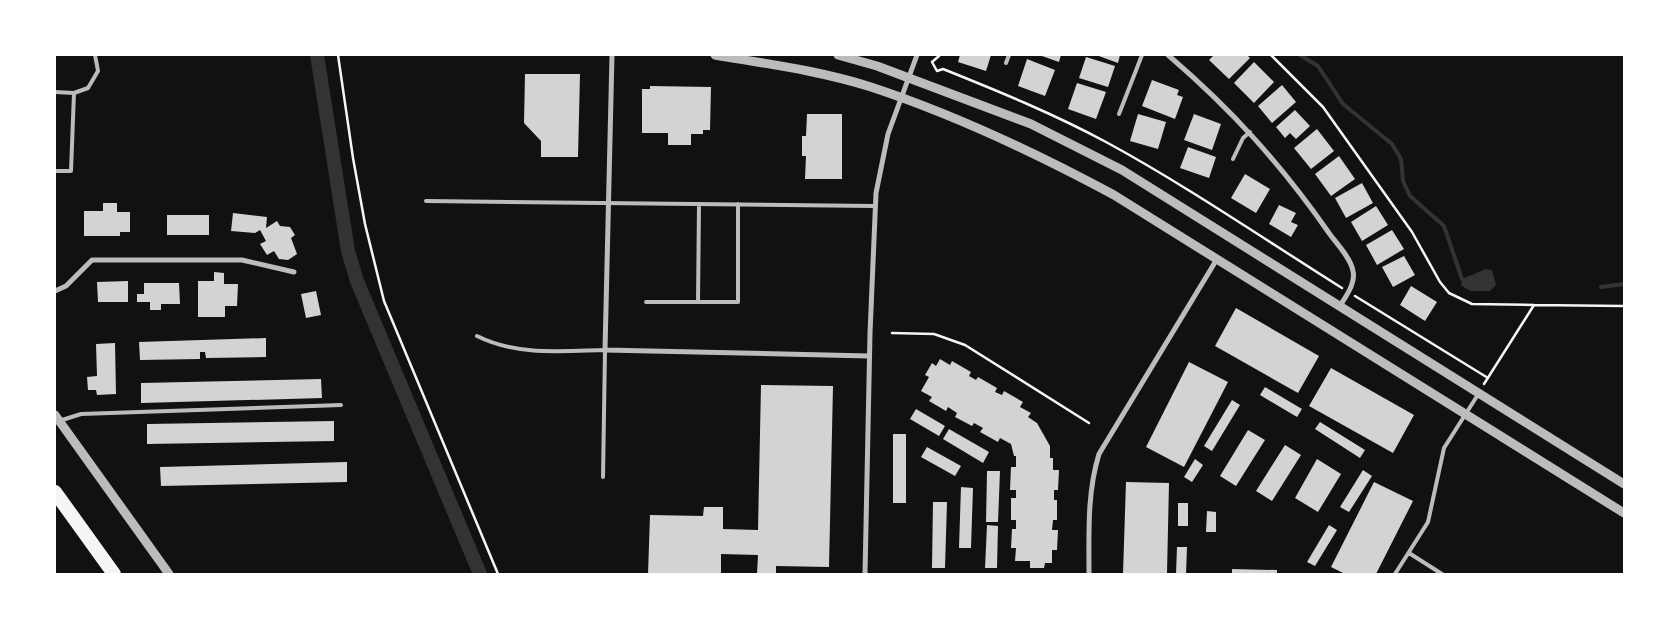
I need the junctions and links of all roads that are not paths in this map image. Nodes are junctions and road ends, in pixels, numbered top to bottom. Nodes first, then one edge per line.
1 (95, 55) edge
2 (612, 55) edge
3 (715, 55) edge
4 (838, 55) edge
5 (917, 55) edge
6 (1009, 55) edge
7 (1142, 55) edge
8 (1168, 55) edge
9 (1006, 62) dead end
10 (908, 77) junction
11 (55, 92) edge
12 (74, 93) junction
13 (900, 97) junction
14 (1118, 114) dead end
15 (1250, 132) junction
16 (1233, 158) dead end
17 (55, 171) edge
18 (426, 201) dead end
19 (608, 203) junction
20 (700, 204) junction
21 (738, 204) junction
22 (874, 206) junction
23 (1217, 259) junction
24 (294, 272) dead end
25 (55, 291) edge
26 (646, 302) dead end
27 (698, 302) junction
28 (1340, 306) junction
29 (477, 336) dead end
30 (605, 350) junction
31 (869, 356) junction
32 (1479, 393) junction
33 (341, 405) dead end
34 (1465, 414) junction
35 (57, 418) edge
36 (603, 477) dead end
37 (1624, 484) edge
38 (55, 492) edge
39 (1624, 513) edge
40 (1408, 553) junction
41 (114, 574) edge
42 (169, 574) edge
43 (865, 574) edge
44 (1088, 574) edge
45 (1394, 574) edge
46 (1442, 574) edge

1 - 12 lane
2 - 19 street
3 - 13 street
4 - 10 street
5 - 10 street
6 - 9 lane
7 - 14 lane
8 - 15 street
10 - 13 street
10 - 28 street
11 - 12 lane
12 - 17 lane
13 - 22 street
13 - 23 street
15 - 16 lane
15 - 28 street
18 - 19 lane
19 - 20 lane
19 - 30 street
20 - 21 lane
20 - 27 lane
21 - 22 lane
21 - 27 lane
22 - 31 street
23 - 34 street
23 - 44 street
24 - 25 street
26 - 27 lane
28 - 32 street
29 - 30 lane
30 - 31 street
30 - 36 lane
31 - 43 street
32 - 34 lane
32 - 37 street
33 - 35 lane
34 - 39 street
34 - 40 lane
35 - 42 street
38 - 41 highway
40 - 45 lane
40 - 46 lane

